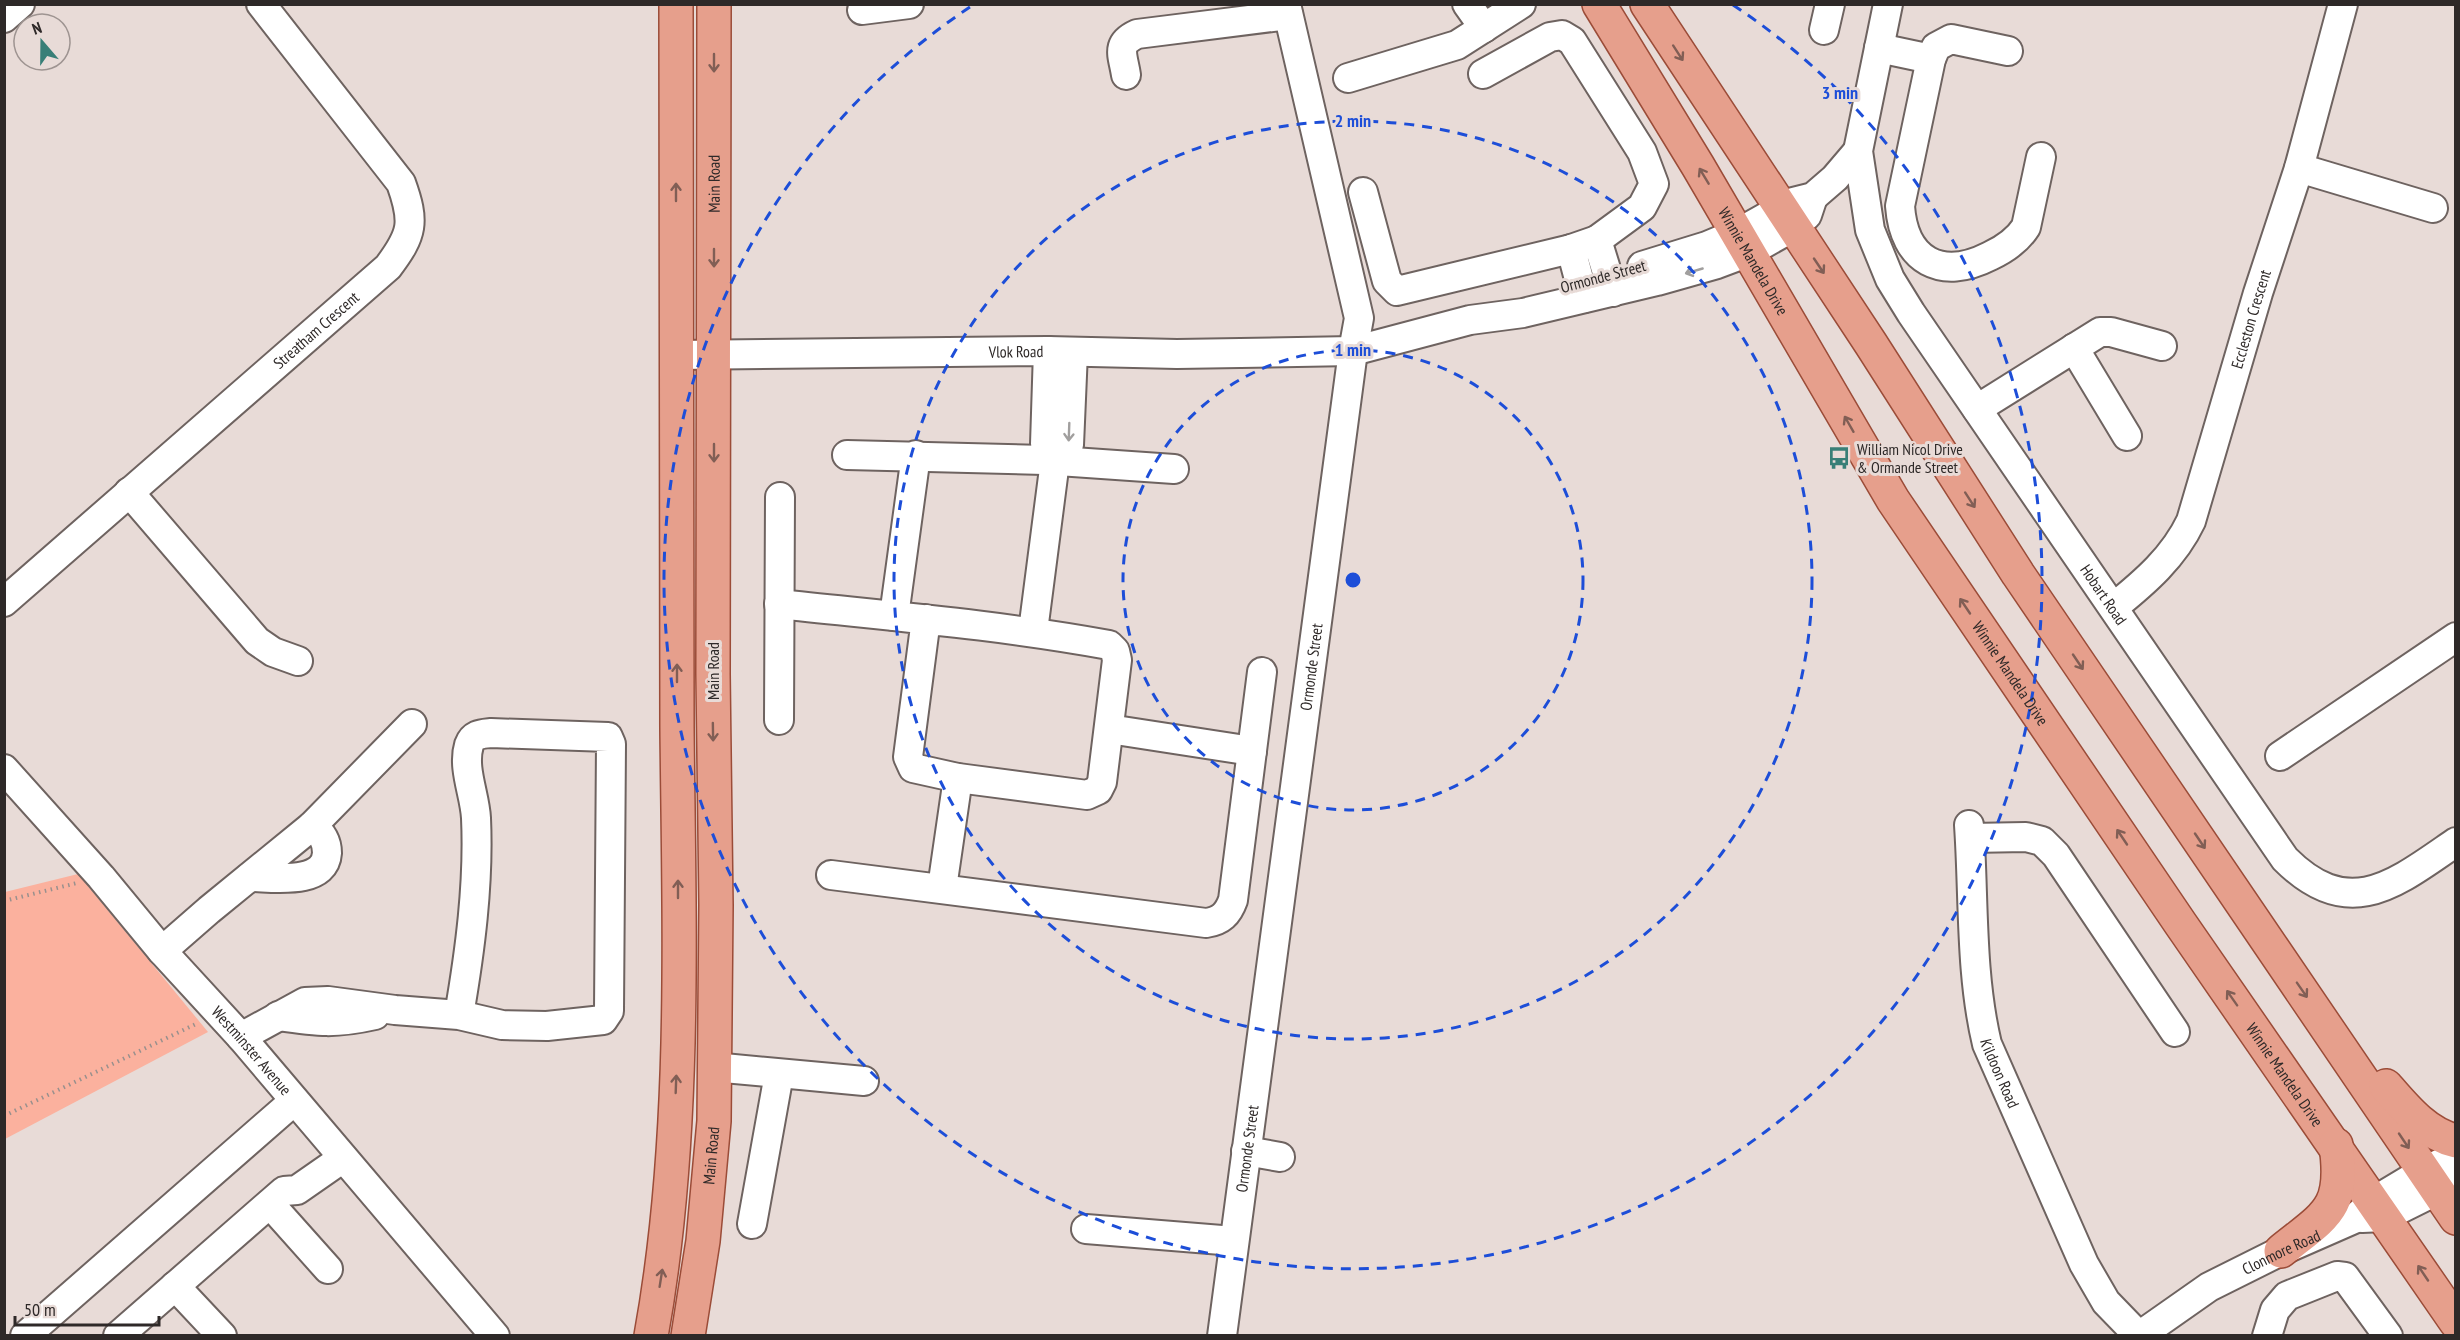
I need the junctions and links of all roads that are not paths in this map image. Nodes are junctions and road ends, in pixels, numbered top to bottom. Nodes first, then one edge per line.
1 (20, 4) edge
2 (261, 4) edge
3 (676, 4) edge
4 (714, 4) edge
5 (1467, 4) edge
6 (1521, 4) edge
7 (1599, 4) edge
8 (1647, 4) edge
9 (1888, 4) edge
10 (2343, 4) edge
11 (908, 5) edge
12 (862, 10) dead end
13 (1287, 10) edge
14 (4, 18) edge
15 (1484, 28) junction
16 (1879, 48) junction
17 (2008, 51) dead end
18 (1931, 59) junction
19 (1483, 74) dead end
20 (1126, 75) dead end
21 (1348, 78) dead end
22 (1858, 151) junction
23 (2041, 157) dead end
24 (2300, 168) junction
25 (1363, 192) dead end
26 (2433, 208) dead end
27 (1787, 218) junction
28 (1744, 243) junction
29 (1584, 245) junction
30 (1610, 283) junction
31 (1582, 290) junction
32 (2162, 346) dead end
33 (2074, 348) junction
34 (1353, 351) junction
35 (1060, 352) junction
36 (715, 355) junction
37 (677, 356) junction
38 (1977, 409) junction
39 (2127, 436) dead end
40 (848, 455) dead end
41 (916, 455) junction
42 (1055, 461) junction
43 (1174, 470) dead end
44 (129, 492) junction
45 (780, 497) dead end
46 (4, 602) edge
47 (779, 604) junction
48 (2114, 607) junction
49 (894, 616) junction
50 (926, 620) junction
51 (1033, 631) junction
52 (2456, 637) edge
53 (298, 661) dead end
54 (1262, 672) dead end
55 (779, 720) dead end
56 (412, 724) dead end
57 (1109, 729) junction
58 (1252, 751) junction
59 (2280, 756) dead end
60 (4, 769) edge
61 (958, 778) junction
62 (2456, 842) edge
63 (831, 875) dead end
64 (942, 888) junction
65 (162, 951) junction
66 (459, 1016) junction
67 (2175, 1032) dead end
68 (241, 1037) junction
69 (2337, 1040) junction
70 (713, 1067) junction
71 (779, 1074) junction
72 (864, 1081) dead end
73 (294, 1101) junction
74 (2456, 1141) edge
75 (2336, 1145) junction
76 (336, 1151) junction
77 (1246, 1151) junction
78 (1280, 1156) dead end
79 (2456, 1156) edge
80 (2439, 1181) edge
81 (277, 1197) junction
82 (2371, 1212) junction
83 (2456, 1218) edge
84 (752, 1224) dead end
85 (1086, 1229) dead end
86 (1234, 1241) junction
87 (2281, 1251) junction
88 (328, 1269) dead end
89 (175, 1286) junction
90 (2209, 1287) junction
91 (2456, 1322) edge
92 (483, 1331) edge
93 (26, 1335) edge
94 (118, 1335) edge
95 (222, 1335) edge
96 (651, 1335) edge
97 (688, 1335) edge
98 (1222, 1335) edge
99 (2134, 1335) edge
100 (2172, 1335) edge
101 (2281, 1335) edge
102 (2388, 1335) edge

1 - 14 street
2 - 44 street, Streatham Crescent
37 -> 3 main road
4 -> 36 main road, Main Road
5 - 15 street
6 - 15 street
28 -> 7 main road, Winnie Mandela Drive
8 -> 27 main road
9 - 16 street, Hobart Road
10 - 24 street, Eccleston Crescent
11 - 12 street
13 - 20 street
13 - 34 street, Ormonde Street
15 - 21 street
16 - 18 street
16 - 22 street, Hobart Road
17 - 18 street
18 - 23 street
19 - 29 street
22 - 27 street, Hobart Road
22 - 38 street, Hobart Road
24 - 26 street
24 - 48 street, Eccleston Crescent
25 - 29 street
27 - 28 street, Ormonde Street
27 -> 69 main road
28 - 30 street, Ormonde Street
75 -> 28 main road, Winnie Mandela Drive
29 - 30 street
29 - 31 street
30 - 31 street, Ormonde Street
31 - 34 street, Ormonde Street
32 - 33 street
33 - 38 street
33 - 39 street
34 - 35 street, Vlok Road
34 - 77 street, Ormonde Street
35 - 36 street, Vlok Road
35 - 42 street
36 - 37 street, Vlok Road
36 -> 70 main road, Main Road
96 -> 37 main road
38 - 48 street, Hobart Road
40 - 41 street
41 - 42 street
41 - 49 street
42 - 43 street
42 - 51 street
44 - 46 street, Streatham Crescent
44 - 53 street
45 - 47 street
47 - 49 street
47 - 55 street
48 - 62 street, Hobart Road
49 - 50 street
50 - 51 street
50 - 61 street
51 - 57 street
52 - 59 street
54 - 58 street
56 - 65 street
57 - 58 street
57 - 61 street
58 - 64 street
60 - 65 street, Westminster Avenue
61 - 64 street
63 - 64 street
65 - 68 street, Westminster Avenue
66 - 66 street
66 - 68 street
67 - 99 street, Kildoon Road
68 - 73 street, Westminster Avenue
69 - 74 main road
69 -> 80 main road
70 - 71 street
70 - 97 main road, Main Road
71 - 72 street
71 - 84 street
73 - 76 street, Westminster Avenue
73 - 93 street
75 - 82 main road, Winnie Mandela Drive
75 - 87 main road
76 - 81 street
76 - 92 street, Westminster Avenue
77 - 78 street
77 - 86 street, Ormonde Street
79 - 80 street, Clonmore Road
80 - 82 street, Clonmore Road
80 - 83 main road
81 - 88 street
81 - 89 street
82 - 87 street, Clonmore Road
91 -> 82 main road, Winnie Mandela Drive
85 - 86 street
86 - 98 street, Ormonde Street
87 - 90 street, Clonmore Road
89 - 94 street
89 - 95 street
90 - 99 street, Clonmore Road
90 - 100 street, Clonmore Road
101 - 102 street

